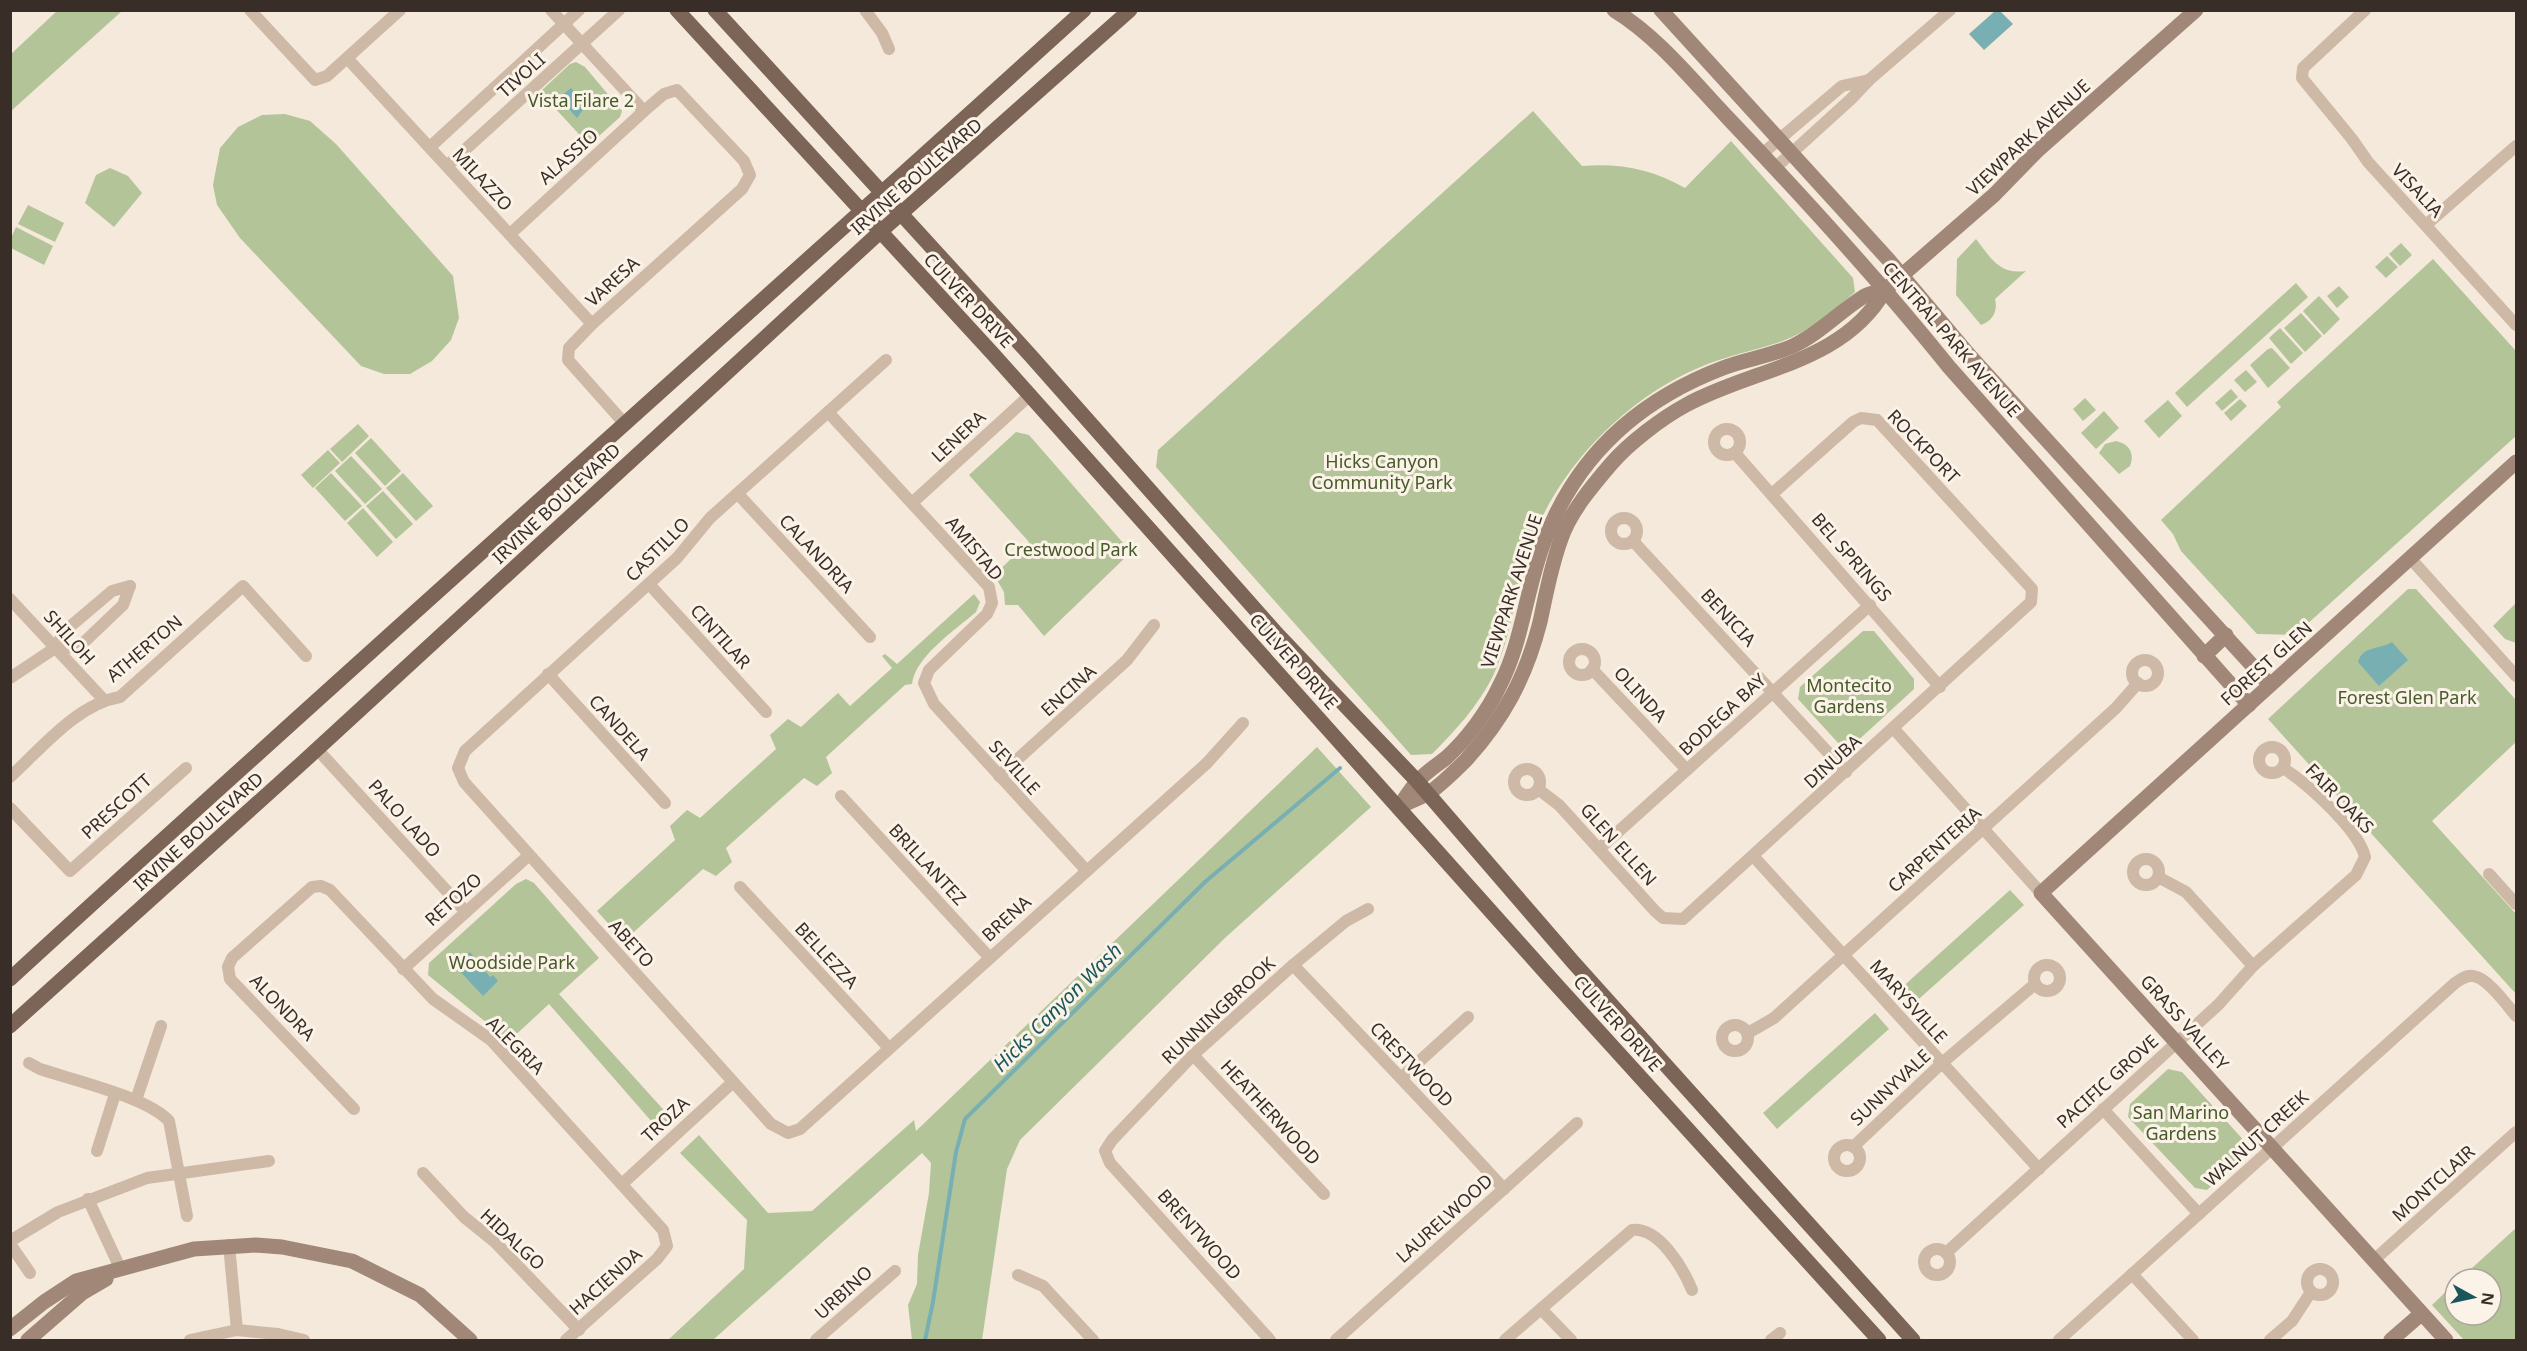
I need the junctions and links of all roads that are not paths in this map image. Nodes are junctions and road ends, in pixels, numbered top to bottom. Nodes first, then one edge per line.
1 (250, 10) edge
2 (399, 10) edge
3 (551, 10) edge
4 (579, 10) edge
5 (620, 10) edge
6 (677, 10) edge
7 (715, 10) edge
8 (865, 10) edge
9 (1084, 10) edge
10 (1130, 10) edge
11 (1614, 10) edge
12 (1661, 10) edge
13 (1950, 10) edge
14 (2196, 10) edge
15 (2365, 10) edge
16 (564, 24) junction
17 (582, 44) junction
18 (889, 49) dead end
19 (347, 58) junction
20 (1869, 80) junction
21 (644, 111) junction
22 (1779, 139) junction
23 (2517, 146) edge
24 (430, 147) junction
25 (1791, 153) junction
26 (1762, 154) junction
27 (447, 166) junction
28 (1774, 168) junction
29 (750, 175) joint
30 (882, 195) junction
31 (862, 212) junction
32 (899, 215) junction
33 (2426, 225) junction
34 (880, 232) junction
35 (510, 234) junction
36 (1903, 276) junction
37 (1885, 290) junction
38 (592, 324) junction
39 (2517, 325) edge
40 (886, 360) dead end
41 (1029, 396) junction
42 (828, 412) junction
43 (624, 423) junction
44 (1735, 453) dead end
45 (2517, 462) edge
46 (1588, 464) junction
47 (1602, 475) junction
48 (738, 494) junction
49 (1772, 494) junction
50 (912, 503) junction
51 (1633, 541) dead end
52 (2411, 559) junction
53 (649, 584) junction
54 (2033, 595) joint
55 (10, 599) edge
56 (1870, 605) junction
57 (1154, 625) dead end
58 (2226, 635) junction
59 (870, 637) dead end
60 (55, 648) junction
61 (306, 656) dead end
62 (2204, 656) junction
63 (2514, 667) edge
64 (1592, 669) dead end
65 (548, 674) junction
66 (10, 678) edge
67 (924, 683) joint
68 (2138, 683) dead end
69 (2270, 685) junction
70 (1940, 687) junction
71 (1773, 691) junction
72 (103, 699) junction
73 (2249, 705) junction
74 (766, 712) dead end
75 (1243, 723) dead end
76 (1894, 729) junction
77 (317, 749) junction
78 (186, 768) dead end
79 (458, 768) joint
80 (2283, 768) dead end
81 (1687, 770) junction
82 (1846, 772) junction
83 (999, 776) junction
84 (10, 777) edge
85 (1422, 777) junction
86 (1538, 789) dead end
87 (1427, 794) junction
88 (841, 796) dead end
89 (665, 803) dead end
90 (1399, 807) junction
91 (10, 808) edge
92 (1984, 828) junction
93 (1599, 849) junction
94 (528, 856) junction
95 (1754, 857) junction
96 (2365, 857) joint
97 (1086, 870) junction
98 (2489, 874) dead end
99 (2158, 877) dead end
100 (321, 886) joint
101 (740, 887) dead end
102 (2041, 893) junction
103 (2517, 904) edge
104 (1368, 909) dead end
105 (466, 912) junction
106 (1674, 920) joint
107 (1843, 955) junction
108 (989, 957) junction
109 (1293, 965) junction
110 (2253, 966) junction
111 (403, 969) junction
112 (10, 979) edge
113 (2035, 984) dead end
114 (2517, 1016) edge
115 (1468, 1017) dead end
116 (10, 1026) edge
117 (160, 1026) dead end
118 (1748, 1033) dead end
119 (2177, 1042) junction
120 (889, 1048) junction
121 (1193, 1055) junction
122 (29, 1063) dead end
123 (1942, 1063) junction
124 (1401, 1078) junction
125 (733, 1082) junction
126 (115, 1094) junction
127 (136, 1100) junction
128 (354, 1108) dead end
129 (2103, 1109) junction
130 (1577, 1123) dead end
131 (2517, 1132) edge
132 (788, 1133) joint
133 (1853, 1147) dead end
134 (2272, 1148) junction
135 (97, 1150) dead end
136 (1105, 1151) joint
137 (269, 1161) dead end
138 (2038, 1168) junction
139 (179, 1172) junction
140 (423, 1173) dead end
141 (622, 1184) junction
142 (1504, 1189) junction
143 (1324, 1194) dead end
144 (88, 1199) junction
145 (2199, 1214) junction
146 (187, 1216) dead end
147 (10, 1243) edge
148 (229, 1245) junction
149 (667, 1246) joint
150 (1946, 1253) dead end
151 (2373, 1261) junction
152 (122, 1269) junction
153 (894, 1270) dead end
154 (30, 1272) dead end
155 (2132, 1274) junction
156 (1018, 1275) dead end
157 (1692, 1290) dead end
158 (2311, 1292) dead end
159 (1542, 1309) junction
160 (2421, 1314) junction
161 (10, 1329) edge
162 (579, 1329) junction
163 (237, 1330) junction
164 (2439, 1338) edge
165 (28, 1341) edge
166 (190, 1341) edge
167 (304, 1341) edge
168 (470, 1341) edge
169 (566, 1341) edge
170 (816, 1341) edge
171 (1093, 1341) edge
172 (1270, 1341) edge
173 (1336, 1341) edge
174 (1505, 1341) edge
175 (1570, 1341) edge
176 (1879, 1341) edge
177 (1913, 1341) edge
178 (2059, 1341) edge
179 (2193, 1341) edge
180 (2270, 1341) edge
181 (2391, 1341) edge

1 - 19 street
2 - 19 street
3 - 16 street
4 - 16 street, TIVOLI
5 - 17 street, TIVOLI
6 - 31 main road, CULVER DRIVE
7 - 30 main road, CULVER DRIVE
8 - 18 street
9 - 30 main road, IRVINE BOULEVARD
10 - 32 main road, IRVINE BOULEVARD
11 - 26 street, CENTRAL PARK AVENUE
12 - 22 street, CENTRAL PARK AVENUE
13 - 20 street
14 - 36 street, VIEWPARK AVENUE
15 - 33 street, VISALIA
16 - 17 street
16 - 24 street, TIVOLI
17 - 21 street
17 - 27 street, TIVOLI
19 - 24 street, MILAZZO
20 - 22 street
20 - 25 street
21 - 29 street, ALASSIO
21 - 35 street, ALASSIO
22 - 25 street, CENTRAL PARK AVENUE
22 - 26 street
23 - 33 street
24 - 27 street, MILAZZO
25 - 28 street
25 - 36 street, CENTRAL PARK AVENUE
26 - 28 street, CENTRAL PARK AVENUE
27 - 35 street, MILAZZO
28 - 37 street, CENTRAL PARK AVENUE
29 - 38 street, VARESA
30 - 31 main road, IRVINE BOULEVARD
30 - 32 main road, CULVER DRIVE
31 - 34 main road, CULVER DRIVE
31 - 43 main road, IRVINE BOULEVARD
32 - 34 main road, IRVINE BOULEVARD
32 - 85 main road, CULVER DRIVE
33 - 39 street, VISALIA
34 - 41 main road, CULVER DRIVE
34 - 77 main road, IRVINE BOULEVARD
35 - 38 street, MILAZZO
36 - 37 street, VIEWPARK AVENUE
36 - 58 street, CENTRAL PARK AVENUE
37 - 46 street, VIEWPARK AVENUE
37 - 47 street, VIEWPARK AVENUE
37 - 62 street, CENTRAL PARK AVENUE
38 - 43 street, VARESA
40 - 42 street, CASTILLO
41 - 50 street, LENERA
41 - 90 main road, CULVER DRIVE
42 - 48 street, CASTILLO
42 - 50 street, AMISTAD
43 - 112 main road, IRVINE BOULEVARD
44 - 49 street, BEL SPRINGS
45 - 52 street, FOREST GLEN
46 - 47 street
46 - 85 street, VIEWPARK AVENUE
47 - 87 street, VIEWPARK AVENUE
48 - 53 street, CASTILLO
48 - 59 street, CALANDRIA
49 - 54 street, ROCKPORT
49 - 56 street, BEL SPRINGS
50 - 67 street, AMISTAD
51 - 71 street, BENICIA
52 - 63 street
52 - 69 street, FOREST GLEN
53 - 65 street, CASTILLO
53 - 74 street, CINTILAR
54 - 70 street, DINUBA
55 - 60 street, SHILOH
56 - 70 street, BEL SPRINGS
56 - 71 street, BODEGA BAY
57 - 83 street, ENCINA
58 - 62 street
58 - 69 street, CENTRAL PARK AVENUE
60 - 60 street
60 - 66 street
60 - 72 street, SHILOH
61 - 72 street, ATHERTON
62 - 73 street, CENTRAL PARK AVENUE
64 - 81 street, OLINDA
65 - 79 street, CASTILLO
65 - 89 street, CANDELA
67 - 83 street, SEVILLE
68 - 92 street, CARPENTERIA
69 - 73 street, FOREST GLEN
70 - 76 street, DINUBA
71 - 81 street, BODEGA BAY
71 - 82 street, BENICIA
72 - 84 street, ATHERTON
73 - 102 street, FOREST GLEN
75 - 97 street, BRENA
76 - 82 street, DINUBA
76 - 92 street, GRASS VALLEY
77 - 105 street, PALO LADO
77 - 116 main road, IRVINE BOULEVARD
78 - 91 street, PRESCOTT
79 - 94 street, ABETO
80 - 96 street, FAIR OAKS
81 - 93 street, BODEGA BAY
82 - 95 street, DINUBA
83 - 97 street, SEVILLE
85 - 87 main road, CULVER DRIVE
85 - 90 street, VIEWPARK AVENUE
86 - 93 street, GLEN ELLEN
87 - 90 street, VIEWPARK AVENUE
87 - 177 main road, CULVER DRIVE
88 - 108 street, BRILLANTEZ
90 - 176 main road, CULVER DRIVE
92 - 102 street, GRASS VALLEY
92 - 107 street, CARPENTERIA
93 - 106 street, GLEN ELLEN
94 - 105 street, RETOZO
94 - 125 street, ABETO
95 - 106 street, DINUBA
95 - 107 street, MARYSVILLE
96 - 110 street, PACIFIC GROVE
97 - 108 street, BRENA
98 - 103 street
99 - 110 street
100 - 111 street, ALEGRIA
100 - 128 street, ALONDRA
101 - 120 street, BELLEZZA
102 - 119 street, GRASS VALLEY
104 - 109 street, RUNNINGBROOK
105 - 111 street, RETOZO
107 - 118 street, CARPENTERIA
107 - 123 street, MARYSVILLE
108 - 120 street, BRENA
109 - 121 street, RUNNINGBROOK
109 - 124 street, CRESTWOOD
110 - 119 street, PACIFIC GROVE
111 - 141 street, ALEGRIA
113 - 123 street, SUNNYVALE
114 - 134 street, WALNUT CREEK
115 - 124 street
117 - 127 street
119 - 129 street, PACIFIC GROVE
119 - 134 street, GRASS VALLEY
120 - 132 street, BRENA
121 - 136 street, RUNNINGBROOK
121 - 143 street, HEATHERWOOD
122 - 126 street
123 - 133 street, SUNNYVALE
123 - 138 street, MARYSVILLE
124 - 142 street, CRESTWOOD
125 - 132 street, ABETO
125 - 141 street, TROZA
126 - 127 street
126 - 135 street
127 - 139 street
129 - 138 street, PACIFIC GROVE
129 - 145 street
130 - 142 street, LAURELWOOD
131 - 151 street, MONTCLAIR
134 - 145 street, WALNUT CREEK
134 - 151 street, GRASS VALLEY
136 - 172 street, BRENTWOOD
137 - 139 street
138 - 150 street, PACIFIC GROVE
139 - 144 street
139 - 146 street
140 - 162 street, HIDALGO
141 - 149 street, ALEGRIA
142 - 173 street, LAURELWOOD
144 - 147 street
144 - 152 street
145 - 155 street, WALNUT CREEK
147 - 154 street
148 - 152 street
148 - 163 street
148 - 168 street
149 - 162 street, HACIENDA
151 - 160 street, GRASS VALLEY
152 - 161 street
152 - 165 street
153 - 170 street, URBINO
155 - 178 street, WALNUT CREEK
155 - 179 street
156 - 171 street
157 - 159 street
158 - 180 street
159 - 174 street
159 - 175 street
160 - 164 street, GRASS VALLEY
160 - 181 street
162 - 169 street, HACIENDA
163 - 166 street
163 - 167 street

